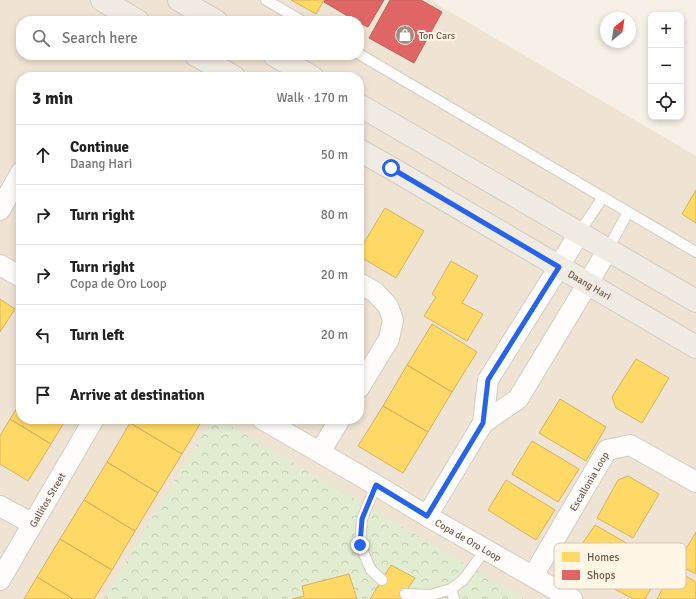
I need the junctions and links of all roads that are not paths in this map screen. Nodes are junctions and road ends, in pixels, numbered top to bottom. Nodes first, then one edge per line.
1 (102, 0) edge
2 (180, 0) edge
3 (266, 0) edge
4 (129, 16) edge
5 (207, 16) edge
6 (293, 16) edge
7 (364, 57) edge
8 (205, 60) edge
9 (283, 60) edge
10 (225, 72) edge
11 (303, 72) edge
12 (364, 108) edge
13 (364, 153) edge
14 (16, 181) edge
15 (603, 197) junction
16 (0, 210) edge
17 (628, 212) junction
18 (579, 233) junction
19 (608, 249) junction
20 (696, 252) edge
21 (0, 265) edge
22 (559, 267) junction
23 (16, 274) edge
24 (588, 283) junction
25 (364, 286) edge
26 (696, 301) edge
27 (696, 347) edge
28 (364, 380) edge
29 (483, 423) junction
30 (91, 424) edge
31 (271, 424) edge
32 (337, 424) edge
33 (320, 452) junction
34 (696, 482) edge
35 (376, 485) junction
36 (0, 506) edge
37 (427, 516) junction
38 (33, 524) junction
39 (486, 549) junction
40 (533, 576) junction
41 (0, 580) edge
42 (382, 580) dead end
43 (451, 588) junction
44 (554, 588) edge
45 (555, 589) edge
46 (405, 594) dead end
47 (454, 599) edge
48 (572, 599) edge

1 - 4 main road
2 - 5 main road
3 - 6 lane
7 - 15 lane
8 - 10 main road
9 - 11 main road
12 - 18 main road
13 - 22 main road, Daang Hari
14 - 16 street
15 - 17 lane
15 - 18 lane
17 - 19 lane
17 - 20 lane
18 - 19 main road
18 - 22 street
19 - 24 street
19 - 26 main road
21 - 23 street
22 - 24 main road, Daang Hari
22 - 29 street
24 - 27 main road, Daang Hari
24 - 29 street
25 - 28 street
29 - 37 street
30 - 38 street, Gallitos Street
31 - 33 street, Copa de Oro Loop
32 - 33 street
33 - 35 street, Copa de Oro Loop
34 - 40 street, Escallonia Loop
35 - 37 street, Copa de Oro Loop
35 - 42 lane
36 - 38 street
37 - 39 street, Copa de Oro Loop
38 - 41 street, Gallitos Street
39 - 40 street, Copa de Oro Loop
39 - 43 lane
40 - 44 street, Copa de Oro Loop
43 - 46 lane
43 - 47 lane
45 - 48 street, Copa de Oro Loop

